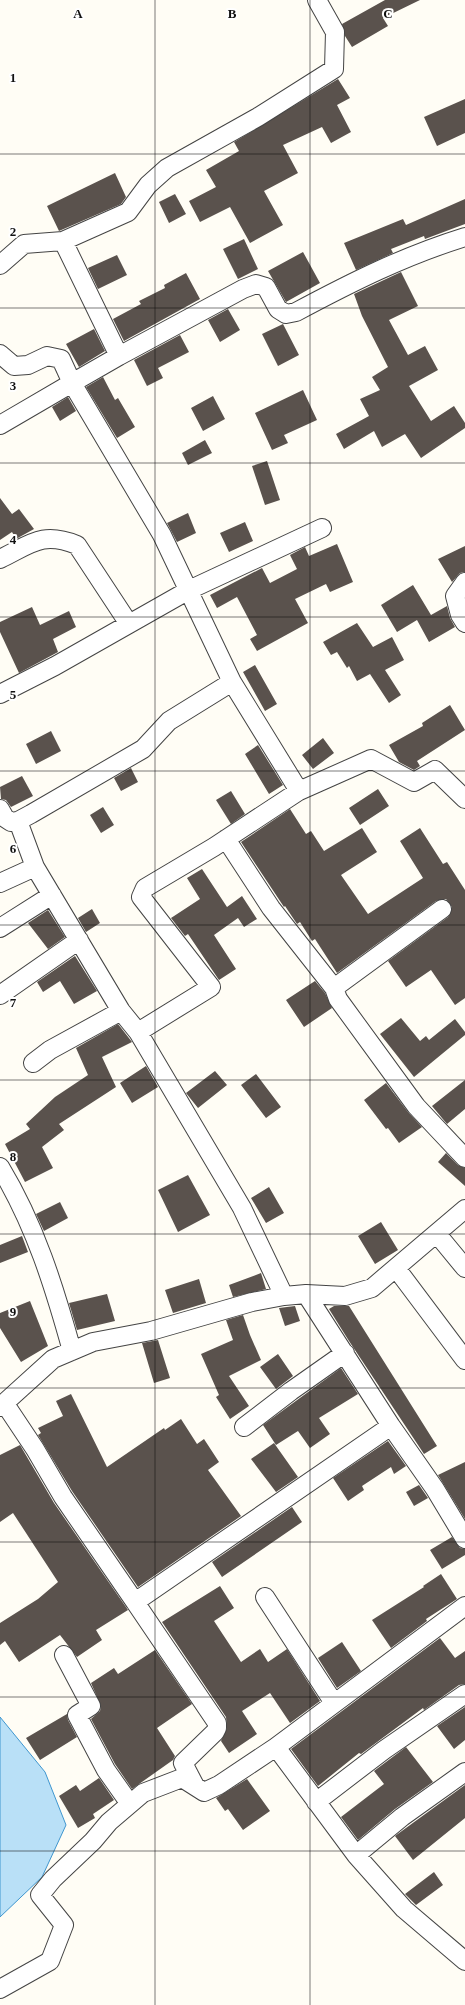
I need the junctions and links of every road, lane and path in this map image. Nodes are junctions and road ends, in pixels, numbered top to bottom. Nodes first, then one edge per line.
1 (317, 0) edge
2 (465, 238) edge
3 (63, 241) junction
4 (0, 266) edge
5 (0, 354) edge
6 (119, 356) junction
7 (72, 383) junction
8 (0, 425) edge
9 (322, 528) dead end
10 (0, 559) edge
11 (465, 582) edge
12 (189, 590) junction
13 (465, 623) edge
14 (129, 624) junction
15 (232, 682) junction
16 (0, 694) edge
17 (299, 791) junction
18 (465, 799) edge
19 (0, 809) edge
20 (18, 821) junction
21 (226, 839) junction
22 (35, 867) junction
23 (0, 883) edge
24 (52, 895) junction
25 (442, 909) dead end
26 (0, 928) edge
27 (79, 940) junction
28 (334, 988) junction
29 (0, 995) edge
30 (121, 1011) junction
31 (138, 1032) junction
32 (33, 1063) dead end
33 (465, 1158) edge
34 (0, 1167) edge
35 (465, 1209) edge
36 (437, 1234) junction
37 (396, 1268) junction
38 (465, 1268) edge
39 (306, 1294) junction
40 (284, 1296) junction
41 (72, 1351) junction
42 (345, 1353) junction
43 (465, 1360) edge
44 (2, 1405) edge
45 (391, 1426) junction
46 (244, 1427) dead end
47 (465, 1539) edge
48 (265, 1597) dead end
49 (135, 1602) junction
50 (465, 1606) edge
51 (64, 1655) dead end
52 (465, 1694) edge
53 (334, 1703) junction
54 (276, 1747) junction
55 (465, 1772) edge
56 (195, 1786) junction
57 (316, 1802) junction
58 (130, 1804) junction
59 (356, 1856) junction
60 (465, 1961) edge
61 (0, 1989) edge

1 - 3 street
2 - 6 street
3 - 4 street
3 - 6 street
5 - 7 street
6 - 7 street
7 - 8 street
7 - 12 street
9 - 12 street
10 - 14 street
11 - 13 street
12 - 14 street
12 - 15 street
14 - 16 street
15 - 17 street
15 - 20 street
17 - 18 street
17 - 21 street
19 - 20 street
20 - 22 street
21 - 28 street
21 - 31 street
22 - 23 street
22 - 24 street
24 - 26 street
24 - 27 street
25 - 28 street
27 - 29 street
27 - 30 street
28 - 33 street
30 - 31 street
30 - 32 street
31 - 40 street
34 - 41 street
35 - 36 street
36 - 37 street
36 - 38 street
37 - 39 street
37 - 43 street
39 - 40 street
39 - 42 street
40 - 41 street
41 - 44 street
42 - 45 street
42 - 46 street
44 - 49 street
45 - 47 street
45 - 49 street
48 - 53 street
49 - 56 street
50 - 53 street
51 - 58 street
52 - 57 street
53 - 54 street
54 - 56 street
54 - 57 street
55 - 59 street
56 - 58 street
57 - 59 street
58 - 61 street
59 - 60 street

